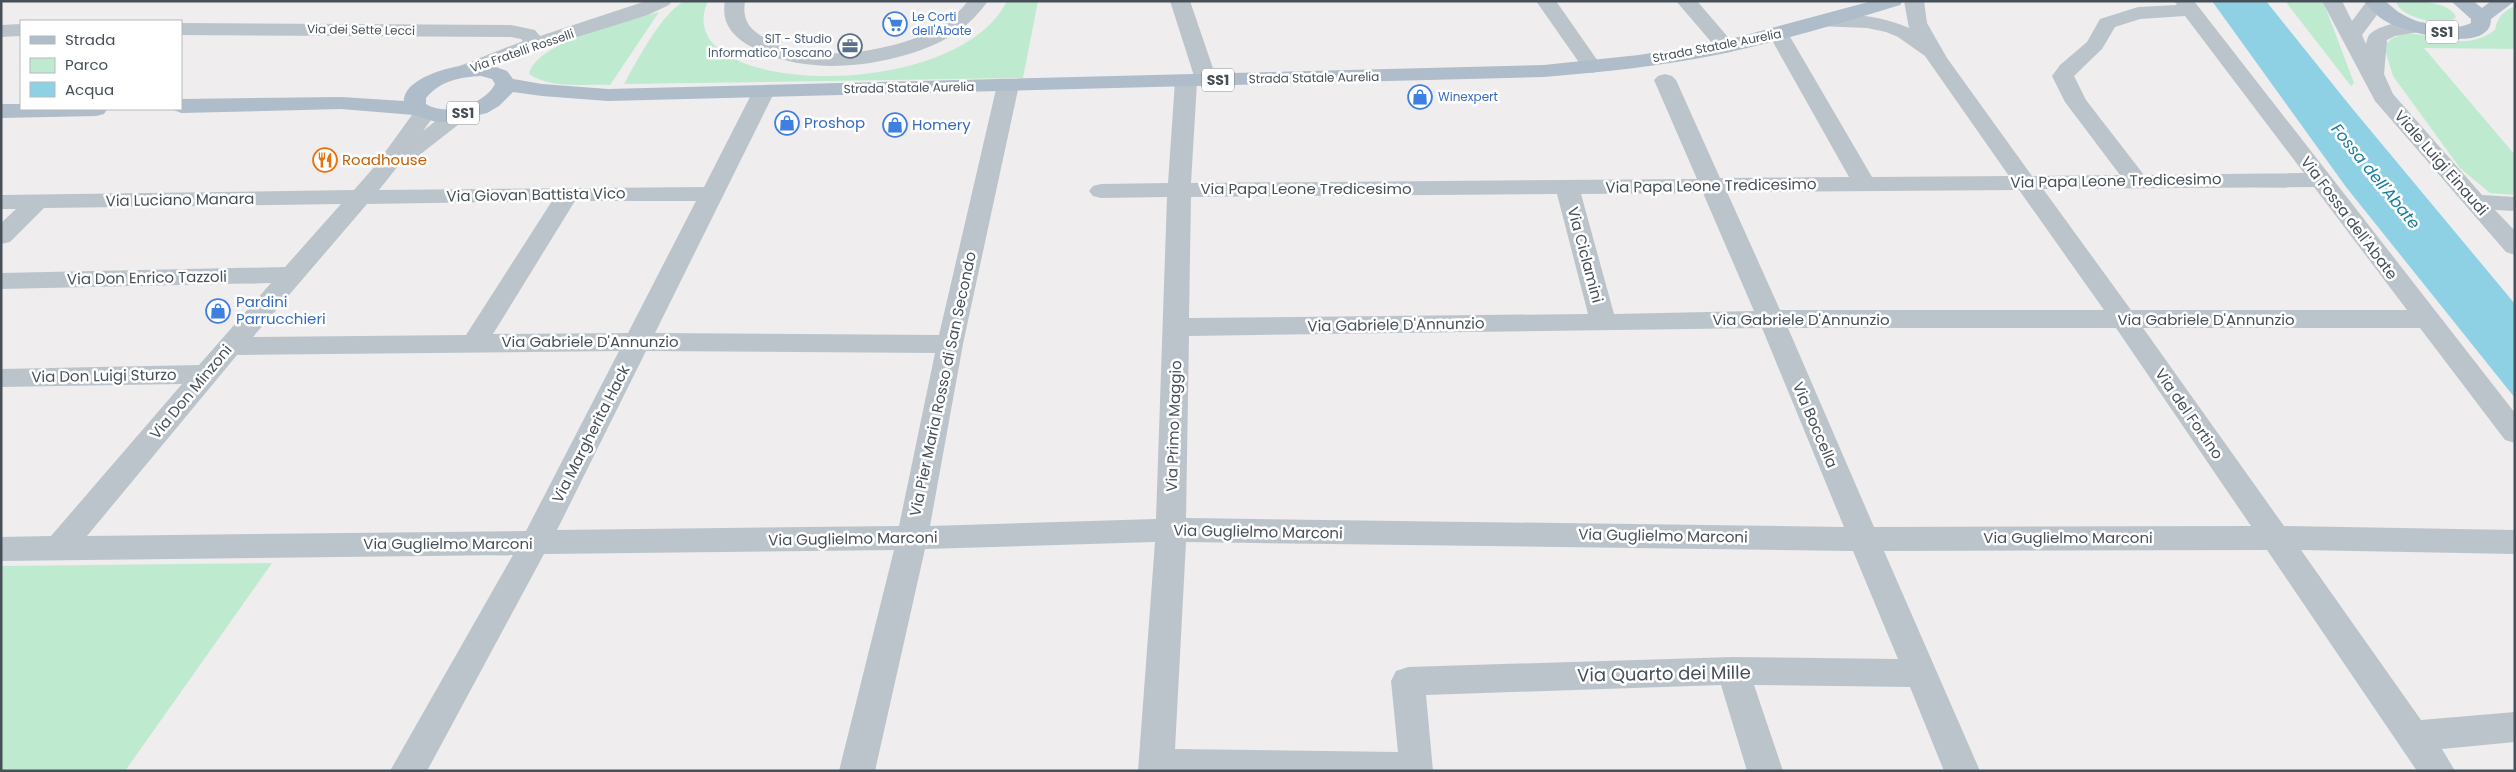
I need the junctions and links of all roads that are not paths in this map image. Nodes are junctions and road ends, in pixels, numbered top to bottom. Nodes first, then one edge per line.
1 (662, 1) edge
2 (735, 1) edge
3 (978, 1) edge
4 (1180, 1) edge
5 (1546, 1) edge
6 (1686, 1) edge
7 (1914, 1) edge
8 (2332, 1) edge
9 (2460, 1) edge
10 (2505, 1) edge
11 (2375, 2) edge
12 (1881, 5) edge
13 (2188, 6) edge
14 (2481, 17) junction
15 (1824, 22) junction
16 (1917, 22) junction
17 (1895, 27) junction
18 (2419, 27) junction
19 (20, 30) edge
20 (182, 30) edge
21 (579, 30) junction
22 (1, 31) edge
23 (1779, 34) junction
24 (2352, 35) junction
25 (536, 44) junction
26 (1726, 47) junction
27 (1937, 59) junction
28 (1592, 67) junction
29 (464, 71) junction
30 (2373, 74) junction
31 (1196, 80) junction
32 (1665, 80) dead end
33 (505, 81) junction
34 (430, 83) junction
35 (1008, 85) junction
36 (764, 92) junction
37 (608, 95) junction
38 (298, 103) junction
39 (182, 106) edge
40 (48, 110) edge
41 (1, 111) edge
42 (422, 111) junction
43 (468, 112) junction
44 (384, 171) junction
45 (2136, 180) junction
46 (2320, 180) junction
47 (2024, 182) junction
48 (1864, 184) junction
49 (1713, 186) junction
50 (1568, 187) junction
51 (1179, 190) junction
52 (1102, 191) dead end
53 (568, 194) junction
54 (713, 194) junction
55 (360, 197) junction
56 (2473, 201) junction
57 (1, 202) edge
58 (37, 202) junction
59 (2515, 204) edge
60 (1, 237) edge
61 (2515, 248) edge
62 (292, 274) junction
63 (1, 281) edge
64 (1770, 319) junction
65 (2426, 319) junction
66 (2124, 320) junction
67 (1603, 324) junction
68 (1177, 327) junction
69 (638, 342) junction
70 (474, 343) junction
71 (950, 344) junction
72 (230, 346) junction
73 (207, 374) junction
74 (1, 378) edge
75 (2515, 432) edge
76 (1171, 530) junction
77 (912, 538) junction
78 (2274, 538) junction
79 (1864, 539) junction
80 (2515, 542) edge
81 (535, 543) junction
82 (60, 547) junction
83 (1, 548) edge
84 (1733, 671) junction
85 (1920, 673) junction
86 (2515, 727) edge
87 (2412, 736) junction
88 (1156, 768) edge
89 (408, 771) edge
90 (857, 771) edge
91 (1765, 771) edge
92 (1962, 771) edge
93 (2437, 771) edge

1 - 21 street, Via Fratelli Rosselli
2 - 3 street
4 - 31 street
5 - 28 street
6 - 26 street
7 - 16 street, Via del Fortino
8 - 24 street, Viale Luigi Einaudi
9 - 14 main road, SS1
10 - 14 main road
11 - 18 main road, SS1
11 - 24 street
12 - 15 main road, Strada Statale Aurelia / SS1
12 - 16 street
12 - 17 street, Via del Fortino
13 - 45 street
13 - 46 street, Via Fossa dell'Abate
14 - 18 main road, SS1
15 - 17 street, Via del Fortino
15 - 23 main road, Strada Statale Aurelia / SS1
16 - 27 street, Via del Fortino
17 - 27 street, Via del Fortino
18 - 30 street, Viale Luigi Einaudi
19 - 22 street
20 - 25 street, Via dei Sette Lecci
21 - 25 street, Via Fratelli Rosselli
21 - 33 street, Via Fratelli Rosselli
23 - 26 main road, Strada Statale Aurelia / SS1
23 - 48 street
24 - 30 street, Viale Luigi Einaudi
25 - 29 street, Via Fratelli Rosselli
26 - 28 main road, Strada Statale Aurelia / SS1
27 - 47 street, Via del Fortino
28 - 31 main road, Strada Statale Aurelia / SS1
29 - 33 main road, SS1
29 - 34 main road, SS1
30 - 56 street, Viale Luigi Einaudi
31 - 35 main road, Strada Statale Aurelia / SS1
31 - 51 street, Via Primo Maggio
32 - 49 street, Via Boccella
33 - 37 main road, Strada Statale Aurelia / SS1
33 - 43 main road, SS1
34 - 38 main road, SS1
34 - 42 main road
35 - 36 main road, Strada Statale Aurelia / SS1
35 - 71 street, Via Pier Maria Rosso di San Secondo
36 - 37 main road, Strada Statale Aurelia / SS1
36 - 54 street, Via Margherita Hack
37 - 43 main road, Strada Statale Aurelia / SS1
38 - 39 main road, SS1
38 - 42 main road, SS1
40 - 41 main road
42 - 43 main road, SS1
42 - 44 street, Via Don Minzoni
43 - 44 street, Via Don Minzoni
44 - 55 street, Via Don Minzoni
45 - 46 street, Via Papa Leone Tredicesimo
45 - 47 street, Via Papa Leone Tredicesimo
46 - 65 street, Via Fossa dell'Abate
47 - 48 street, Via Papa Leone Tredicesimo
47 - 66 street, Via del Fortino
48 - 49 street, Via Papa Leone Tredicesimo
49 - 50 street, Via Papa Leone Tredicesimo
49 - 64 street, Via Boccella
50 - 51 street, Via Papa Leone Tredicesimo
50 - 67 street, Via Ciclamini
51 - 52 street, Via Papa Leone Tredicesimo
51 - 68 street, Via Primo Maggio
53 - 54 street, Via Giovan Battista Vico
53 - 55 street, Via Giovan Battista Vico
53 - 70 street
54 - 69 street, Via Margherita Hack
55 - 58 street, Via Luciano Manara
55 - 62 street, Via Don Minzoni
56 - 59 street
56 - 61 street, Viale Luigi Einaudi
57 - 58 street, Via Luciano Manara
58 - 60 street
62 - 63 street, Via Don Enrico Tazzoli
62 - 72 street, Via Don Minzoni
64 - 66 street, Via Gabriele D'Annunzio
64 - 67 street, Via Gabriele D'Annunzio
64 - 79 street, Via Boccella
65 - 66 street, Via Gabriele D'Annunzio
65 - 75 street, Via Fossa dell'Abate
66 - 78 street, Via del Fortino
67 - 68 street, Via Gabriele D'Annunzio
68 - 76 street, Via Primo Maggio
69 - 70 street, Via Gabriele D'Annunzio
69 - 71 street, Via Gabriele D'Annunzio
69 - 81 street, Via Margherita Hack
70 - 72 street, Via Gabriele D'Annunzio
71 - 77 street, Via Pier Maria Rosso di San Secondo
72 - 73 street, Via Don Minzoni
73 - 74 street, Via Don Luigi Sturzo
73 - 82 street, Via Don Minzoni
76 - 77 street, Via Guglielmo Marconi
76 - 79 street, Via Guglielmo Marconi
76 - 88 street, Via Primo Maggio
77 - 81 street, Via Guglielmo Marconi
77 - 90 street, Via Pier Maria Rosso di San Secondo
78 - 79 street, Via Guglielmo Marconi
78 - 80 street, Via Guglielmo Marconi
78 - 87 street, Via del Fortino
79 - 85 street, Via Boccella
81 - 82 street, Via Guglielmo Marconi
81 - 89 street, Via Margherita Hack
82 - 83 street, Via Guglielmo Marconi
84 - 85 street, Via Quarto dei Mille
84 - 88 street, Via Quarto dei Mille
84 - 91 street
85 - 92 street, Via Boccella
86 - 87 street
87 - 93 street, Via del Fortino

